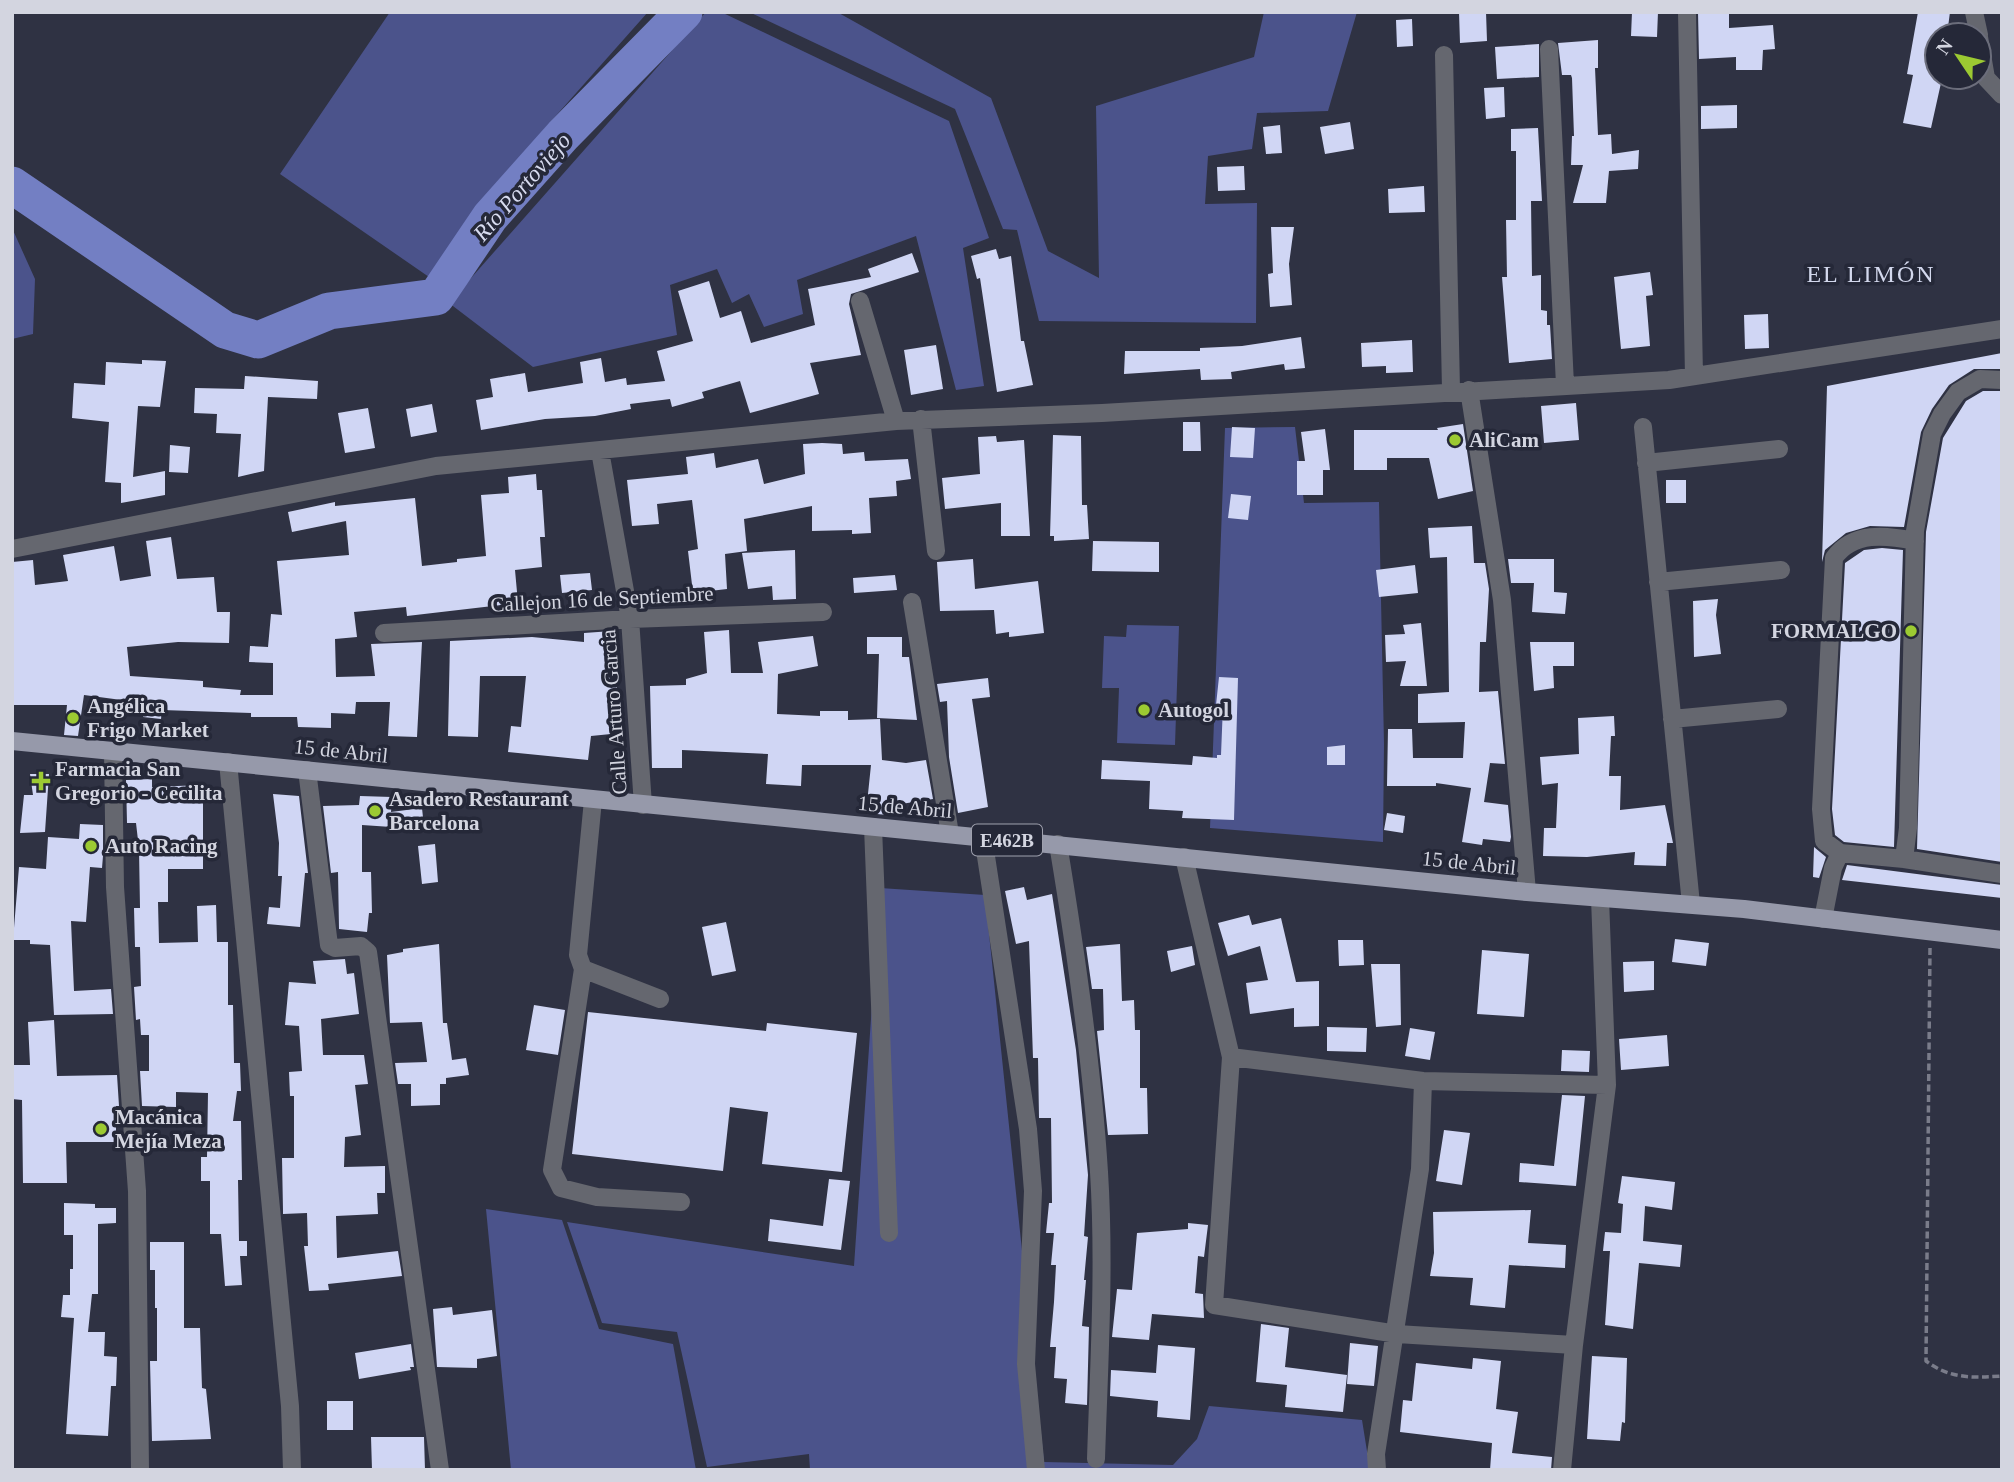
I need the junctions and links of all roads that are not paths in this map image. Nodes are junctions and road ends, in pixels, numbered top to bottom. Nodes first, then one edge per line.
1 (1687, 12) edge
2 (1549, 49) dead end
3 (1444, 55) dead end
4 (860, 300) dead end
5 (2002, 329) edge
6 (1694, 376) junction
7 (2002, 380) edge
8 (1565, 385) junction
9 (1451, 390) junction
10 (1469, 390) junction
11 (921, 419) junction
12 (896, 421) junction
13 (1643, 427) dead end
14 (1779, 449) dead end
15 (600, 451) junction
16 (1646, 463) junction
17 (1915, 541) junction
18 (12, 549) edge
19 (936, 551) dead end
20 (1781, 569) dead end
21 (1658, 582) junction
22 (912, 603) dead end
23 (822, 612) dead end
24 (630, 619) junction
25 (384, 633) dead end
26 (1778, 709) dead end
27 (1672, 719) junction
28 (12, 741) edge
29 (113, 751) junction
30 (228, 762) junction
31 (307, 770) junction
32 (593, 800) junction
33 (643, 805) junction
34 (873, 827) junction
35 (950, 834) junction
36 (983, 837) junction
37 (1058, 844) junction
38 (1840, 853) junction
39 (1184, 857) junction
40 (1904, 859) junction
41 (2002, 874) edge
42 (1527, 892) junction
43 (1600, 898) junction
44 (1691, 904) junction
45 (1824, 919) junction
46 (2002, 940) edge
47 (583, 969) junction
48 (660, 999) dead end
49 (1231, 1057) junction
50 (1423, 1081) junction
51 (1607, 1085) junction
52 (681, 1202) dead end
53 (889, 1233) dead end
54 (1397, 1334) junction
55 (1574, 1345) junction
56 (1096, 1459) dead end
57 (140, 1470) edge
58 (292, 1470) edge
59 (440, 1470) edge
60 (1037, 1470) edge
61 (1377, 1470) edge
62 (1562, 1470) edge

1 - 6 street
2 - 8 street
3 - 9 street
4 - 12 street
5 - 6 street
6 - 8 street
7 - 17 street
8 - 10 street
9 - 10 street
9 - 11 street
10 - 42 street
11 - 12 street
11 - 19 street
12 - 15 street
13 - 16 street
14 - 16 street
15 - 18 street
15 - 24 street, Calle Arturo Garcia
16 - 21 street
17 - 38 street
17 - 40 street
20 - 21 street
21 - 27 street
22 - 35 street
23 - 24 street, Callejon 16 de Septiembre
24 - 25 street, Callejon 16 de Septiembre
24 - 33 street, Calle Arturo Garcia
26 - 27 street
27 - 44 street
28 - 29 main road, 15 de Abril / E462B
29 - 30 main road, 15 de Abril / E462B
29 - 57 street
30 - 31 main road, 15 de Abril / E462B
30 - 58 street
31 - 32 main road, 15 de Abril / E462B
31 - 59 street
32 - 33 main road, 15 de Abril / E462B
32 - 47 street
33 - 34 main road, 15 de Abril / E462B
34 - 35 main road, 15 de Abril / E462B
34 - 53 street
35 - 36 main road, 15 de Abril / E462B
36 - 37 main road, 15 de Abril / E462B
36 - 60 street
37 - 39 main road, 15 de Abril / E462B
37 - 56 street
38 - 40 street
38 - 45 street
39 - 42 main road, 15 de Abril / E462B
39 - 49 street
40 - 41 street
42 - 43 main road, 15 de Abril / E462B
43 - 44 main road, 15 de Abril / E462B
43 - 51 street
44 - 45 main road, 15 de Abril / E462B
45 - 46 main road, 15 de Abril / E462B
47 - 48 street
47 - 52 street
49 - 50 street
49 - 54 street
50 - 51 street
50 - 54 street
51 - 55 street
54 - 55 street
54 - 61 street
55 - 62 street

